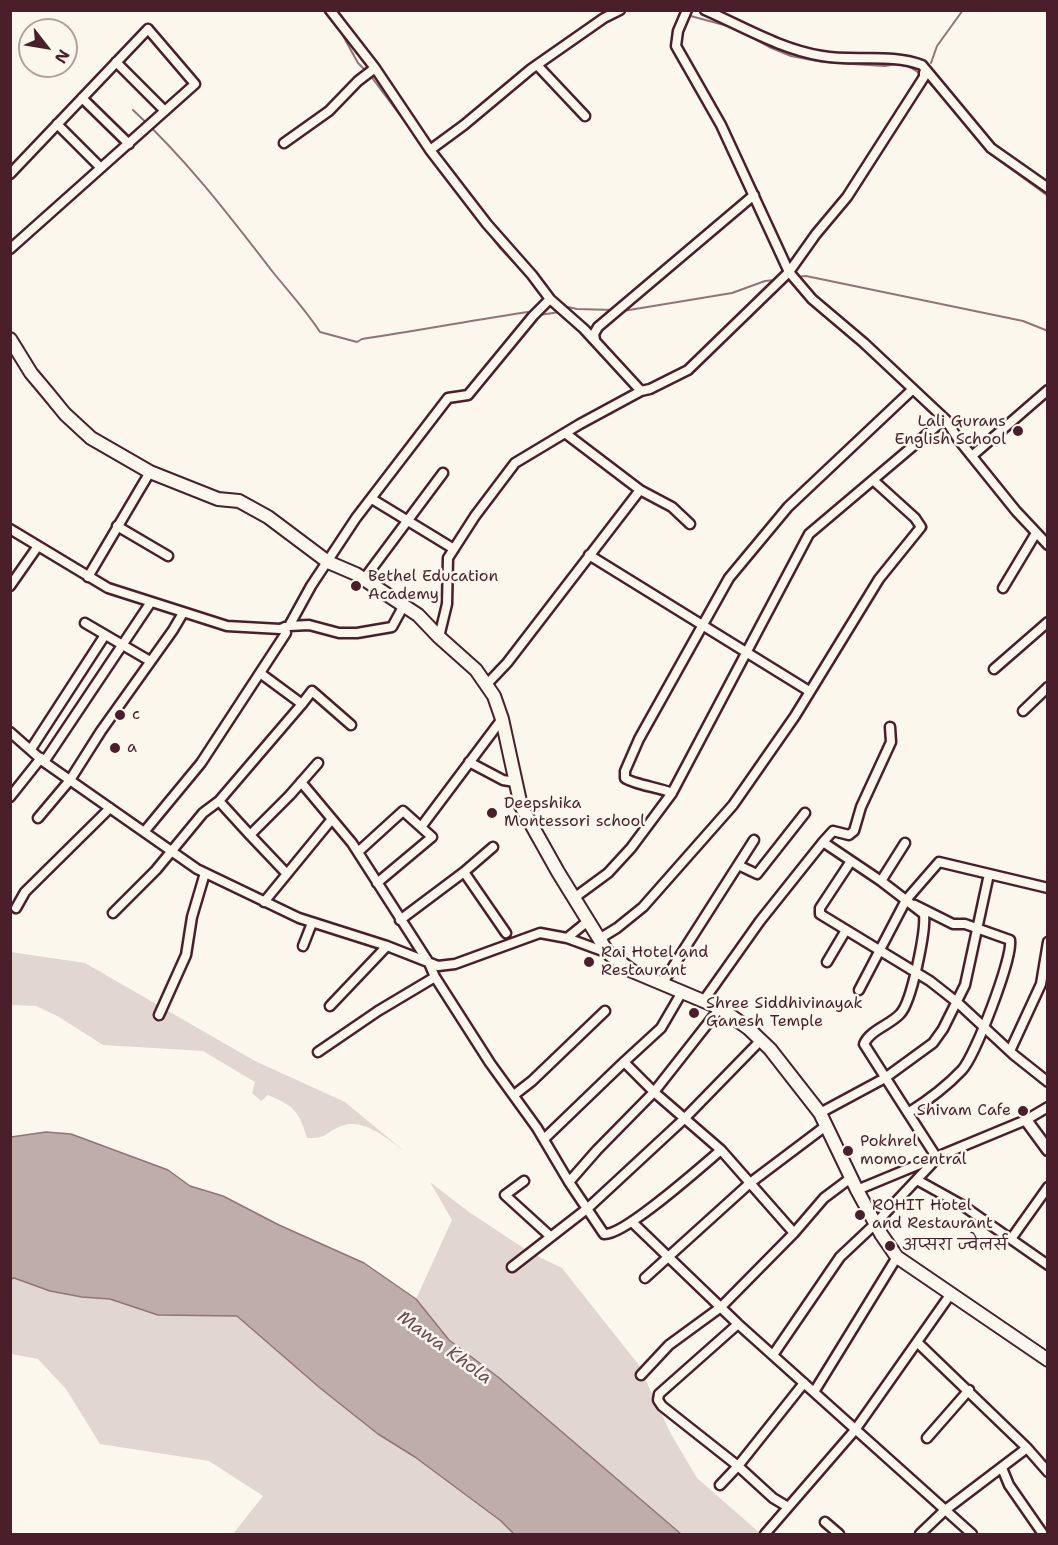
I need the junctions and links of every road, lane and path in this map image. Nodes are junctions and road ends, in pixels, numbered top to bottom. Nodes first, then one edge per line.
1 (330, 10) edge
2 (620, 10) edge
3 (687, 10) edge
4 (705, 10) edge
5 (116, 62) junction
6 (537, 65) junction
7 (375, 68) junction
8 (924, 73) dead end
9 (82, 98) junction
10 (165, 111) junction
11 (585, 116) dead end
12 (57, 124) junction
13 (284, 143) dead end
14 (129, 144) junction
15 (430, 150) junction
16 (101, 168) junction
17 (10, 174) edge
18 (1047, 188) edge
19 (754, 195) junction
20 (10, 249) edge
21 (789, 272) junction
22 (550, 299) junction
23 (597, 329) junction
24 (586, 330) junction
25 (10, 339) edge
26 (595, 340) junction
27 (913, 389) junction
28 (1047, 390) edge
29 (641, 391) junction
30 (945, 419) junction
31 (565, 433) junction
32 (973, 455) junction
33 (150, 472) junction
34 (443, 473) dead end
35 (873, 480) junction
36 (640, 490) junction
37 (372, 499) junction
38 (407, 519) junction
39 (690, 524) dead end
40 (117, 526) junction
41 (10, 529) edge
42 (1036, 532) junction
43 (1047, 545) edge
44 (39, 546) junction
45 (454, 549) junction
46 (589, 555) junction
47 (168, 556) dead end
48 (328, 562) junction
49 (88, 577) junction
50 (364, 579) junction
51 (10, 586) edge
52 (1003, 588) dead end
53 (151, 602) junction
54 (404, 605) junction
55 (183, 613) junction
56 (1047, 622) edge
57 (85, 623) dead end
58 (287, 626) junction
59 (703, 627) junction
60 (105, 635) junction
61 (439, 637) junction
62 (122, 645) junction
63 (745, 653) junction
64 (150, 661) junction
65 (994, 669) dead end
66 (260, 673) junction
67 (487, 684) junction
68 (1047, 687) edge
69 (809, 691) junction
70 (302, 704) junction
71 (1023, 711) dead end
72 (501, 719) junction
73 (351, 725) dead end
74 (890, 727) dead end
75 (10, 732) edge
76 (31, 749) junction
77 (43, 760) junction
78 (469, 762) junction
79 (318, 763) dead end
80 (70, 780) junction
81 (301, 782) junction
82 (515, 782) junction
83 (672, 793) junction
84 (10, 797) edge
85 (219, 801) junction
86 (110, 808) junction
87 (805, 813) dead end
88 (38, 818) dead end
89 (332, 819) junction
90 (421, 827) junction
91 (144, 832) junction
92 (250, 835) junction
93 (754, 840) dead end
94 (823, 842) junction
95 (905, 843) dead end
96 (493, 847) dead end
97 (171, 851) junction
98 (358, 852) junction
99 (851, 861) junction
100 (738, 865) junction
101 (464, 872) junction
102 (205, 873) junction
103 (287, 874) junction
104 (989, 874) junction
105 (881, 881) junction
106 (377, 883) junction
107 (1047, 888) edge
108 (574, 898) junction
109 (906, 900) junction
110 (264, 902) junction
111 (915, 905) junction
112 (16, 908) dead end
113 (113, 913) dead end
114 (400, 920) junction
115 (588, 921) junction
116 (312, 923) junction
117 (977, 927) junction
118 (846, 930) junction
119 (506, 933) dead end
120 (567, 938) junction
121 (599, 939) junction
122 (1047, 942) edge
123 (303, 946) dead end
124 (387, 946) junction
125 (878, 950) junction
126 (608, 953) junction
127 (827, 962) dead end
128 (429, 963) junction
129 (916, 972) junction
130 (435, 977) junction
131 (662, 984) junction
132 (859, 990) dead end
133 (682, 992) junction
134 (704, 1000) junction
135 (958, 1003) junction
136 (330, 1006) dead end
137 (720, 1008) junction
138 (606, 1011) dead end
139 (159, 1015) dead end
140 (983, 1026) junction
141 (761, 1040) junction
142 (1010, 1051) junction
143 (318, 1052) dead end
144 (624, 1062) junction
145 (885, 1078) junction
146 (1047, 1082) edge
147 (654, 1092) junction
148 (514, 1095) junction
149 (1047, 1107) edge
150 (820, 1113) junction
151 (908, 1113) junction
152 (684, 1119) junction
153 (1026, 1120) junction
154 (827, 1125) junction
155 (544, 1139) junction
156 (721, 1150) junction
157 (1047, 1150) edge
158 (937, 1158) junction
159 (852, 1177) junction
160 (917, 1180) junction
161 (524, 1181) dead end
162 (569, 1182) junction
163 (750, 1183) junction
164 (1047, 1187) edge
165 (857, 1190) junction
166 (588, 1208) junction
167 (632, 1222) junction
168 (875, 1224) junction
169 (794, 1233) junction
170 (550, 1236) junction
171 (1011, 1239) junction
172 (670, 1257) junction
173 (897, 1257) junction
174 (1047, 1264) edge
175 (513, 1267) dead end
176 (645, 1278) dead end
177 (950, 1295) junction
178 (721, 1307) junction
179 (738, 1324) junction
180 (918, 1342) junction
181 (773, 1355) junction
182 (1047, 1360) edge
183 (641, 1375) dead end
184 (804, 1383) junction
185 (969, 1390) junction
186 (814, 1392) junction
187 (855, 1430) junction
188 (927, 1438) dead end
189 (1027, 1448) junction
190 (738, 1466) junction
191 (1002, 1468) junction
192 (1047, 1472) edge
193 (720, 1485) dead end
194 (788, 1507) junction
195 (944, 1511) junction
196 (825, 1522) dead end
197 (765, 1534) edge
198 (839, 1534) edge
199 (920, 1534) edge
200 (972, 1534) edge
201 (1043, 1534) edge

1 - 7 street
2 - 6 street
3 - 19 street
4 - 18 street
5 - 9 street
5 - 10 street
5 - 10 street
6 - 11 street
6 - 15 street
7 - 13 street
7 - 15 street
8 - 21 street
9 - 12 street
9 - 14 street
10 - 14 street
12 - 16 street
12 - 17 street
14 - 16 street
15 - 22 street
16 - 20 street
19 - 21 street
19 - 23 street
21 - 27 street
21 - 29 street
22 - 24 street
22 - 37 street
23 - 24 street
23 - 26 street
24 - 26 street
25 - 33 main road
26 - 29 street
27 - 30 street
27 - 59 street
28 - 32 street
29 - 31 street
30 - 32 street
30 - 35 street
31 - 36 street
31 - 45 street
32 - 42 street
33 - 40 street
33 - 48 main road
34 - 38 street
35 - 63 street
35 - 69 street
36 - 39 street
36 - 46 street
37 - 38 street
37 - 48 street
38 - 45 street
38 - 50 street
40 - 47 street
40 - 49 street
41 - 44 street
42 - 43 street
42 - 52 street
44 - 49 street
44 - 51 street
45 - 61 street
46 - 59 street
46 - 67 street
48 - 50 main road
48 - 58 street
49 - 53 street
50 - 54 main road
53 - 55 street
53 - 62 street
54 - 58 street
54 - 61 main road
55 - 58 street
55 - 64 street
56 - 65 street
57 - 60 street
58 - 66 street
59 - 63 street
59 - 83 street
60 - 62 street
60 - 76 street
61 - 67 main road
62 - 64 street
62 - 77 street
63 - 69 street
63 - 83 street
64 - 80 street
66 - 70 street
66 - 91 street
67 - 72 main road
68 - 71 street
69 - 121 street
70 - 73 street
70 - 85 street
72 - 78 street
72 - 82 main road
74 - 94 street
75 - 76 street
76 - 77 street
77 - 80 street
77 - 84 street
78 - 82 street
78 - 90 street
79 - 81 street
80 - 86 street
80 - 88 street
81 - 89 street
81 - 92 street
82 - 108 main road
83 - 108 street
85 - 92 street
85 - 97 street
86 - 91 street
86 - 112 street
87 - 100 street
89 - 98 street
89 - 103 street
90 - 98 street
90 - 106 street
91 - 97 street
92 - 103 street
93 - 100 street
94 - 99 street
94 - 134 street
95 - 105 street
96 - 101 street
97 - 102 street
97 - 113 street
98 - 106 street
99 - 105 street
99 - 118 street
100 - 131 street
101 - 114 street
101 - 119 street
102 - 110 street
102 - 139 street
103 - 110 street
104 - 107 street
104 - 109 street
104 - 117 street
105 - 109 street
106 - 114 street
108 - 115 main road
109 - 111 street
109 - 125 street
110 - 116 street
111 - 117 street
111 - 129 street
114 - 128 street
115 - 120 street
115 - 121 main road
116 - 123 street
116 - 124 street
117 - 135 street
117 - 140 street
118 - 125 street
118 - 127 street
120 - 126 street
120 - 128 street
121 - 126 main road
122 - 142 street
124 - 128 street
124 - 136 street
125 - 129 street
125 - 132 street
126 - 131 main road
128 - 130 street
129 - 135 street
129 - 145 street
130 - 143 street
130 - 148 street
131 - 133 main road
133 - 134 main road
133 - 144 street
134 - 137 main road
135 - 140 street
135 - 145 street
137 - 141 main road
137 - 147 street
138 - 148 street
140 - 142 street
140 - 151 street
141 - 150 main road
141 - 152 street
142 - 146 street
144 - 147 street
144 - 155 street
145 - 150 street
145 - 151 street
147 - 152 street
147 - 162 street
148 - 155 street
149 - 153 street
150 - 154 main road
151 - 158 street
152 - 156 street
152 - 166 street
153 - 157 street
153 - 158 street
154 - 159 main road
154 - 163 street
155 - 162 street
156 - 163 street
156 - 167 street
158 - 160 street
158 - 165 street
159 - 165 main road
159 - 169 street
160 - 168 street
160 - 171 street
161 - 170 street
162 - 166 street
163 - 169 street
163 - 172 street
164 - 171 street
165 - 168 main road
166 - 167 street
166 - 170 street
167 - 172 street
168 - 173 main road
168 - 181 street
169 - 178 street
170 - 175 street
171 - 174 street
172 - 176 street
172 - 178 street
173 - 177 main road
173 - 186 street
177 - 180 street
177 - 182 main road
178 - 179 street
178 - 183 street
179 - 181 street
179 - 190 street
180 - 185 street
180 - 187 street
181 - 184 street
184 - 186 street
184 - 190 street
185 - 188 street
185 - 189 street
186 - 187 street
187 - 194 street
187 - 195 street
189 - 191 street
189 - 192 street
190 - 193 street
190 - 194 street
191 - 195 street
191 - 201 street
194 - 197 street
195 - 199 street
195 - 200 street
196 - 198 street

